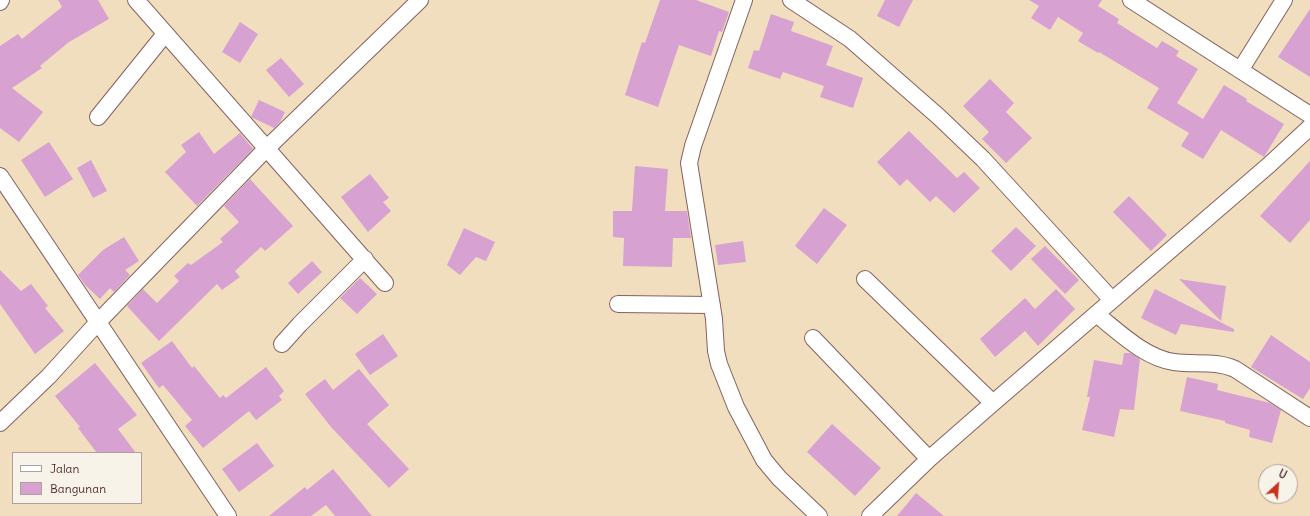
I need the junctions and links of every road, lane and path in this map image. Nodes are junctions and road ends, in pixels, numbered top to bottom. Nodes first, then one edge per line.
1 (136, 0) edge
2 (420, 0) edge
3 (744, 0) edge
4 (791, 0) edge
5 (1131, 0) edge
6 (1284, 0) edge
7 (165, 34) junction
8 (1241, 69) junction
9 (1310, 115) edge
10 (98, 117) dead end
11 (1310, 127) edge
12 (266, 149) junction
13 (0, 176) edge
14 (365, 260) junction
15 (865, 279) dead end
16 (385, 283) dead end
17 (1112, 300) junction
18 (618, 304) dead end
19 (712, 305) junction
20 (1096, 314) junction
21 (99, 321) junction
22 (813, 338) dead end
23 (282, 344) dead end
24 (993, 403) junction
25 (1310, 418) edge
26 (0, 423) edge
27 (929, 459) junction
28 (228, 516) edge
29 (819, 516) edge
30 (870, 516) edge

1 - 7 street
2 - 12 street
3 - 19 street
4 - 17 street
5 - 8 street
6 - 8 street
7 - 10 street
7 - 12 street
8 - 9 street
11 - 17 street
12 - 14 street
12 - 21 street
13 - 21 street
14 - 16 street
14 - 23 street
15 - 24 street
17 - 20 street
18 - 19 street
19 - 29 street
20 - 24 street
20 - 25 street
21 - 26 street
21 - 28 street
22 - 27 street
24 - 27 street
27 - 30 street

